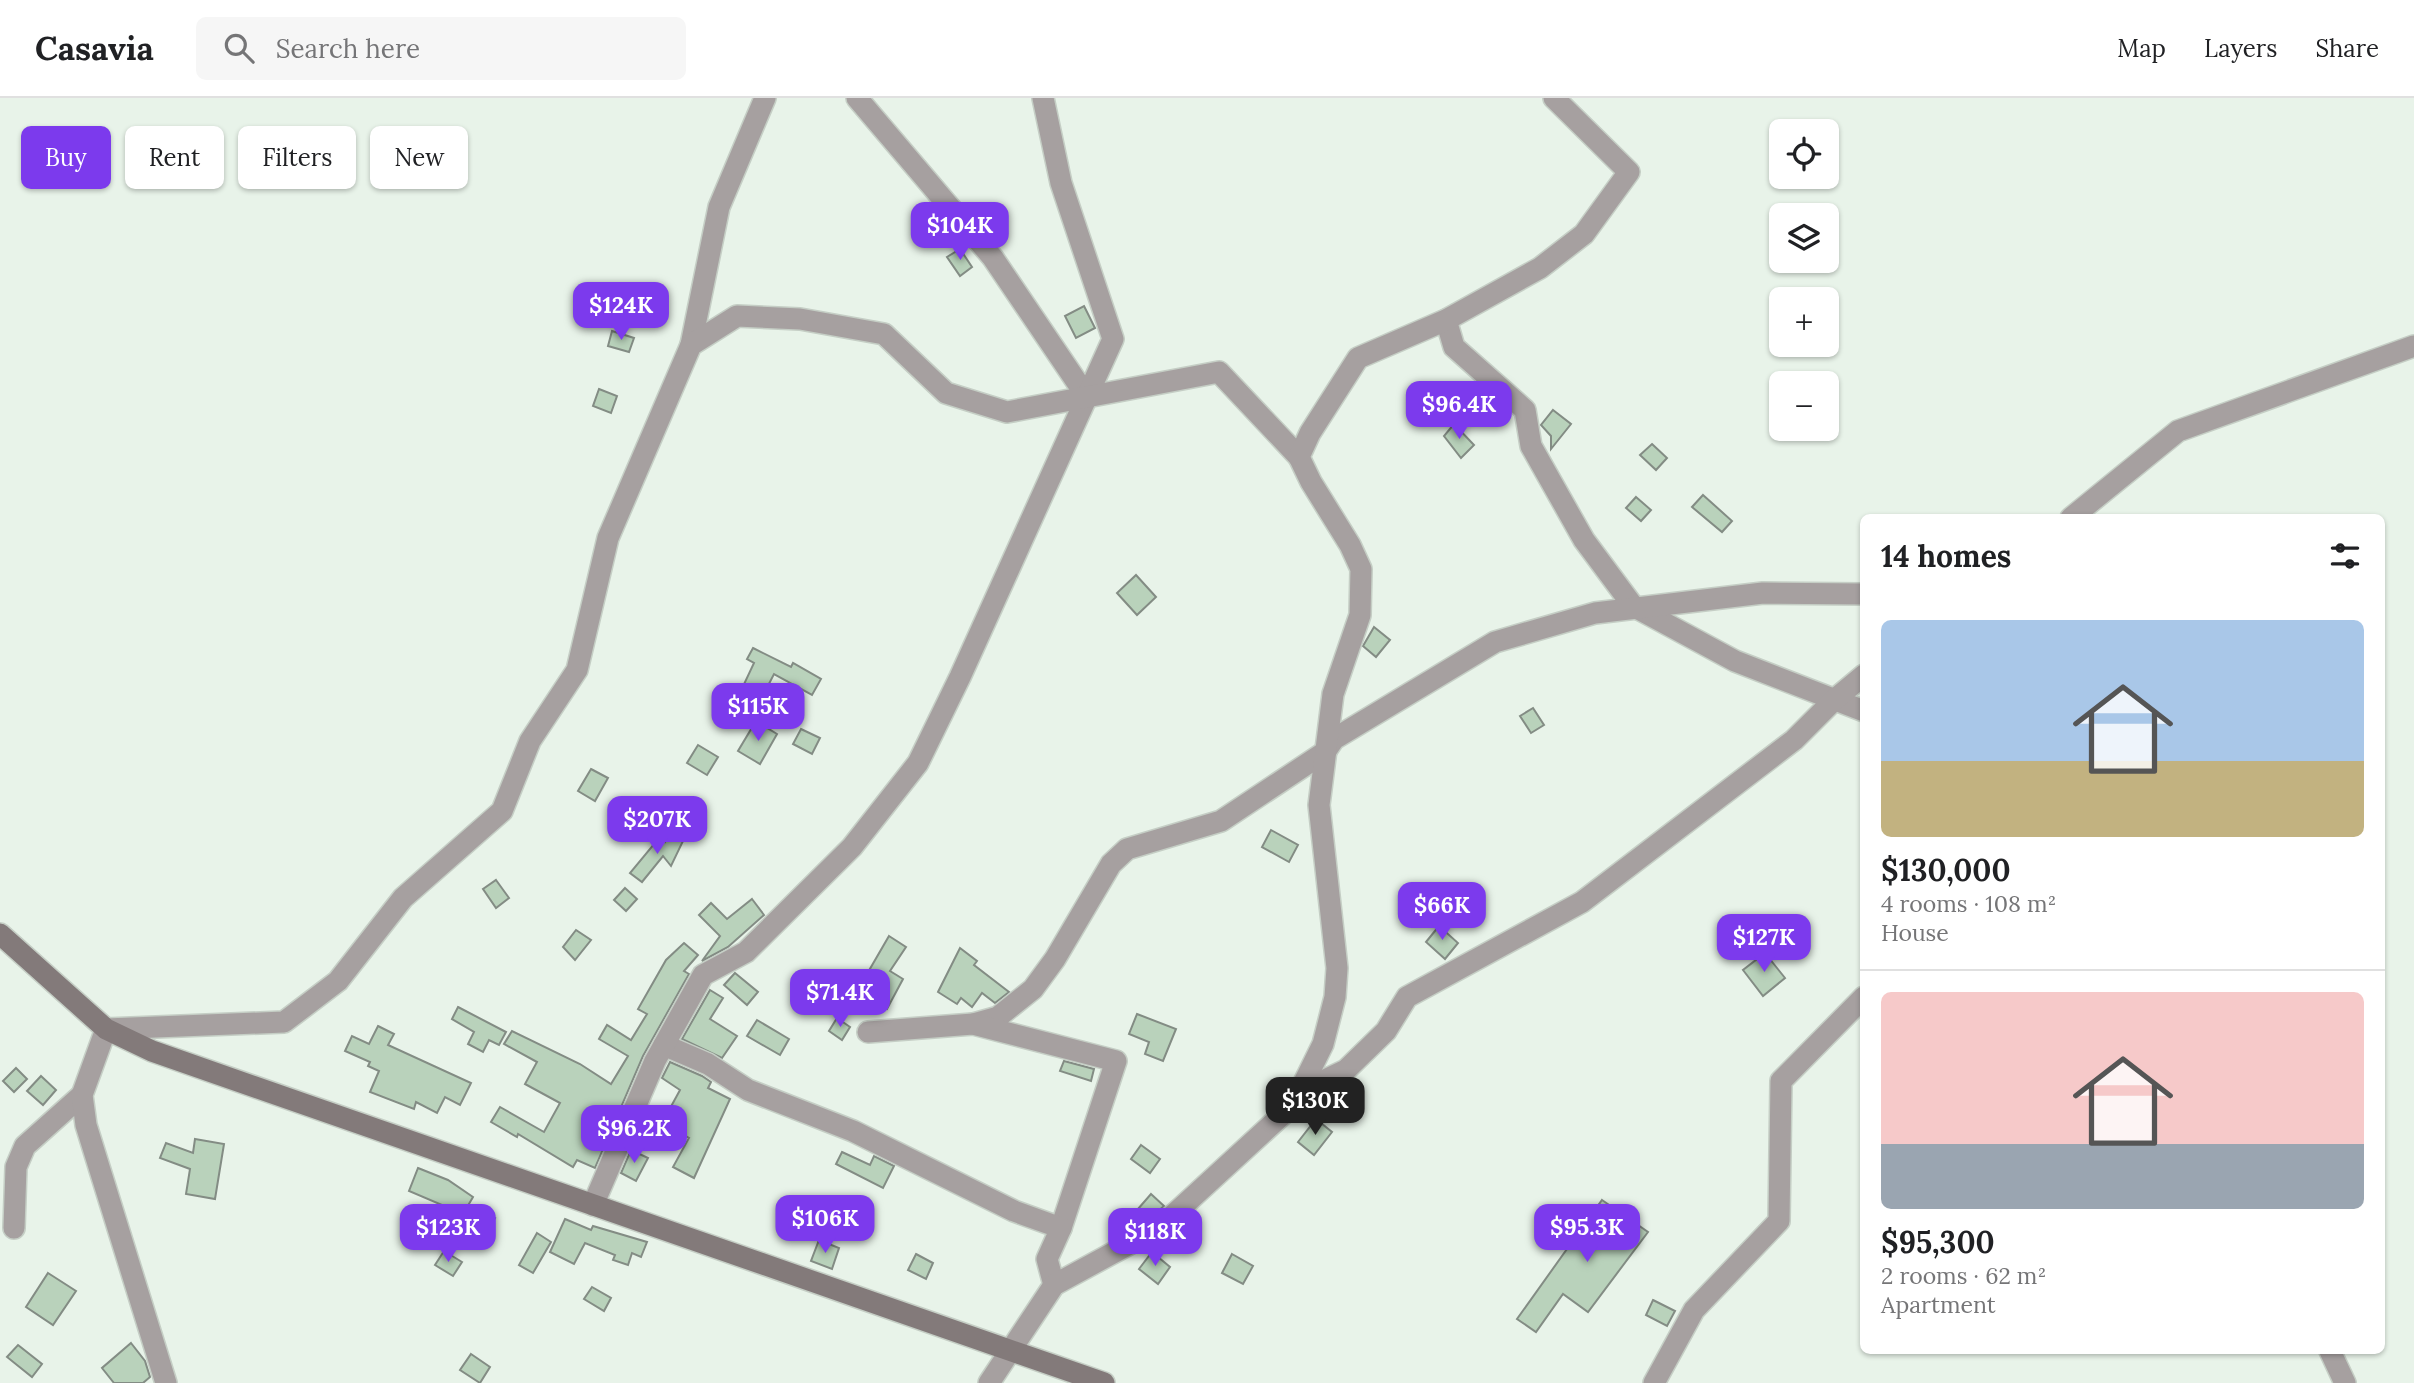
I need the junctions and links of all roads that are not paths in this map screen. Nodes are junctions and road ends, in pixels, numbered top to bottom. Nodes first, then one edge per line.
1 (765, 98) edge
2 (857, 98) edge
3 (1043, 98) edge
4 (1554, 98) edge
5 (1446, 320) junction
6 (691, 345) junction
7 (2414, 346) edge
8 (1087, 397) junction
9 (1299, 457) junction
10 (2076, 514) edge
11 (1860, 594) edge
12 (1633, 606) junction
13 (1860, 678) edge
14 (1834, 699) junction
15 (1860, 709) edge
16 (1325, 752) junction
17 (0, 934) edge
18 (1860, 1001) edge
19 (973, 1024) junction
20 (106, 1029) junction
21 (868, 1032) dead end
22 (664, 1045) junction
23 (1300, 1092) junction
24 (82, 1095) junction
25 (593, 1205) junction
26 (14, 1228) dead end
27 (1060, 1228) junction
28 (1054, 1285) junction
29 (1011, 1351) junction
30 (2331, 1354) edge
31 (166, 1383) edge
32 (989, 1383) edge
33 (1104, 1383) edge
34 (1654, 1383) edge
35 (2345, 1383) edge

1 - 6 street
2 - 8 street
3 - 8 street
4 - 5 street
5 - 9 street
5 - 12 street
6 - 8 street
6 - 20 street
7 - 10 street
8 - 9 street
8 - 22 street
9 - 16 street
11 - 12 street
12 - 14 street
12 - 16 street
13 - 14 street
14 - 15 street
14 - 23 street
16 - 19 street
16 - 23 street
17 - 20 main road
18 - 34 street
19 - 21 street
19 - 27 street
20 - 24 street
20 - 25 main road
22 - 25 street
22 - 27 street
23 - 28 street
24 - 26 street
24 - 31 street
25 - 29 main road
27 - 28 street
28 - 29 street
29 - 32 street
29 - 33 main road
30 - 35 street

